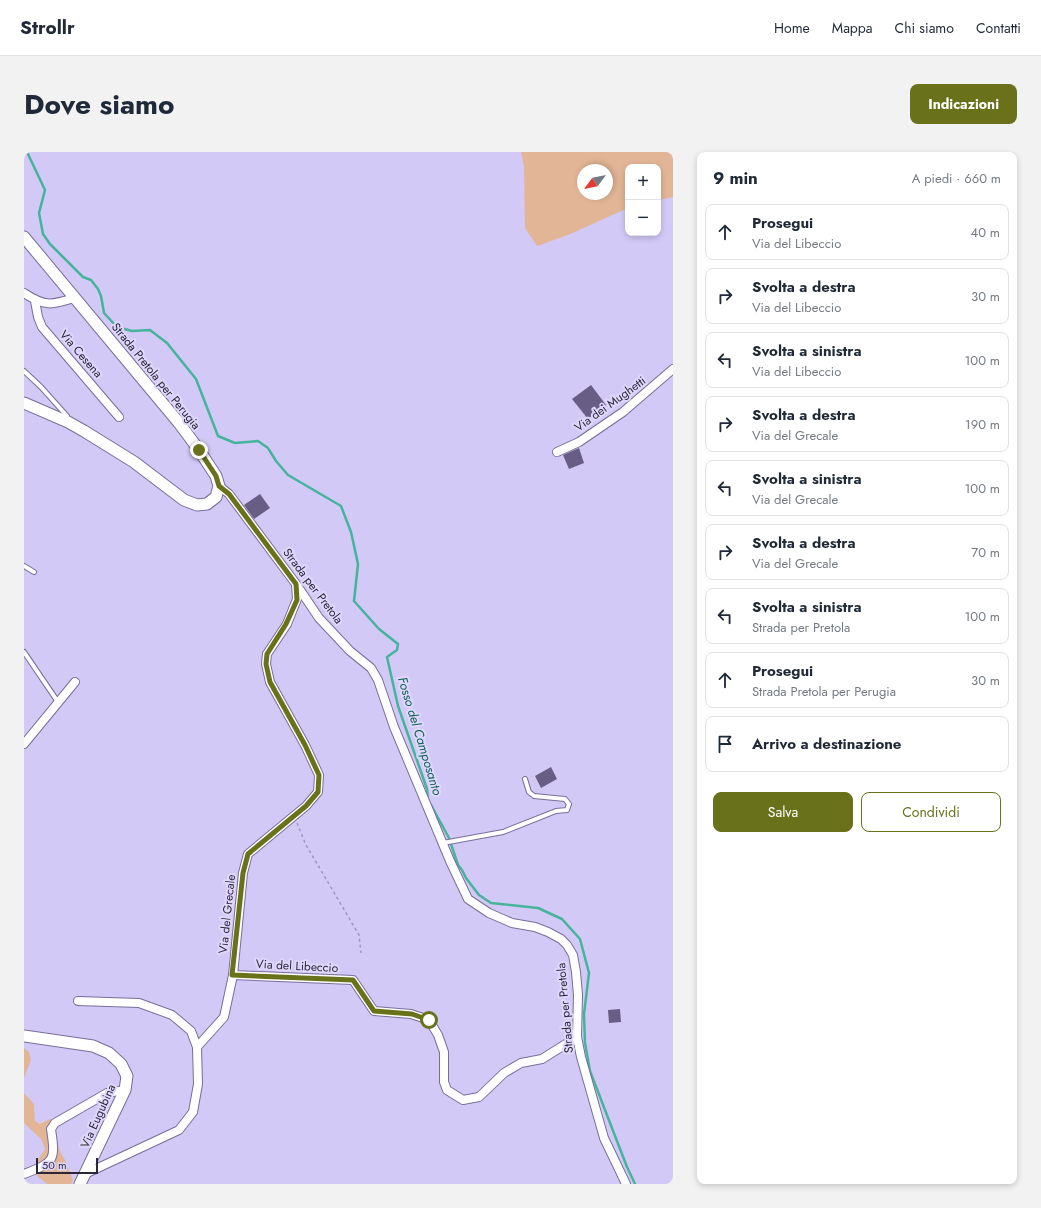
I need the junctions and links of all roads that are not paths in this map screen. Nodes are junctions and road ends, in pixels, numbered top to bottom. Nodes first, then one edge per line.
1 (24, 237) edge
2 (24, 293) edge
3 (74, 298) junction
4 (35, 301) junction
5 (673, 369) edge
6 (24, 370) edge
7 (24, 403) edge
8 (119, 417) dead end
9 (68, 422) junction
10 (557, 452) dead end
11 (219, 486) junction
12 (24, 566) edge
13 (34, 572) dead end
14 (296, 584) junction
15 (24, 652) edge
16 (74, 682) dead end
17 (58, 702) junction
18 (24, 744) edge
19 (525, 779) dead end
20 (443, 843) junction
21 (232, 975) junction
22 (78, 1001) dead end
23 (24, 1036) edge
24 (577, 1037) junction
25 (197, 1046) junction
26 (125, 1090) junction
27 (24, 1174) edge
28 (82, 1179) edge
29 (626, 1184) edge

1 - 3 street, Strada Pretola per Perugia
2 - 4 street
3 - 4 street
3 - 11 street, Strada Pretola per Perugia
4 - 8 street, Via Cesena
5 - 10 street, Via dei Mughetti
6 - 9 lane
7 - 9 street
9 - 11 street
11 - 14 street, Strada per Pretola
12 - 13 lane
14 - 20 street, Strada per Pretola
14 - 21 street, Via del Grecale
15 - 17 lane
16 - 17 street
17 - 18 street
19 - 20 lane
20 - 24 street, Strada per Pretola
21 - 24 street, Via del Libeccio
21 - 25 street, Via del Grecale
22 - 25 street
23 - 26 street, Via Eugubina
24 - 29 street, Strada per Pretola
25 - 28 street
26 - 27 street
26 - 28 street, Via Eugubina

